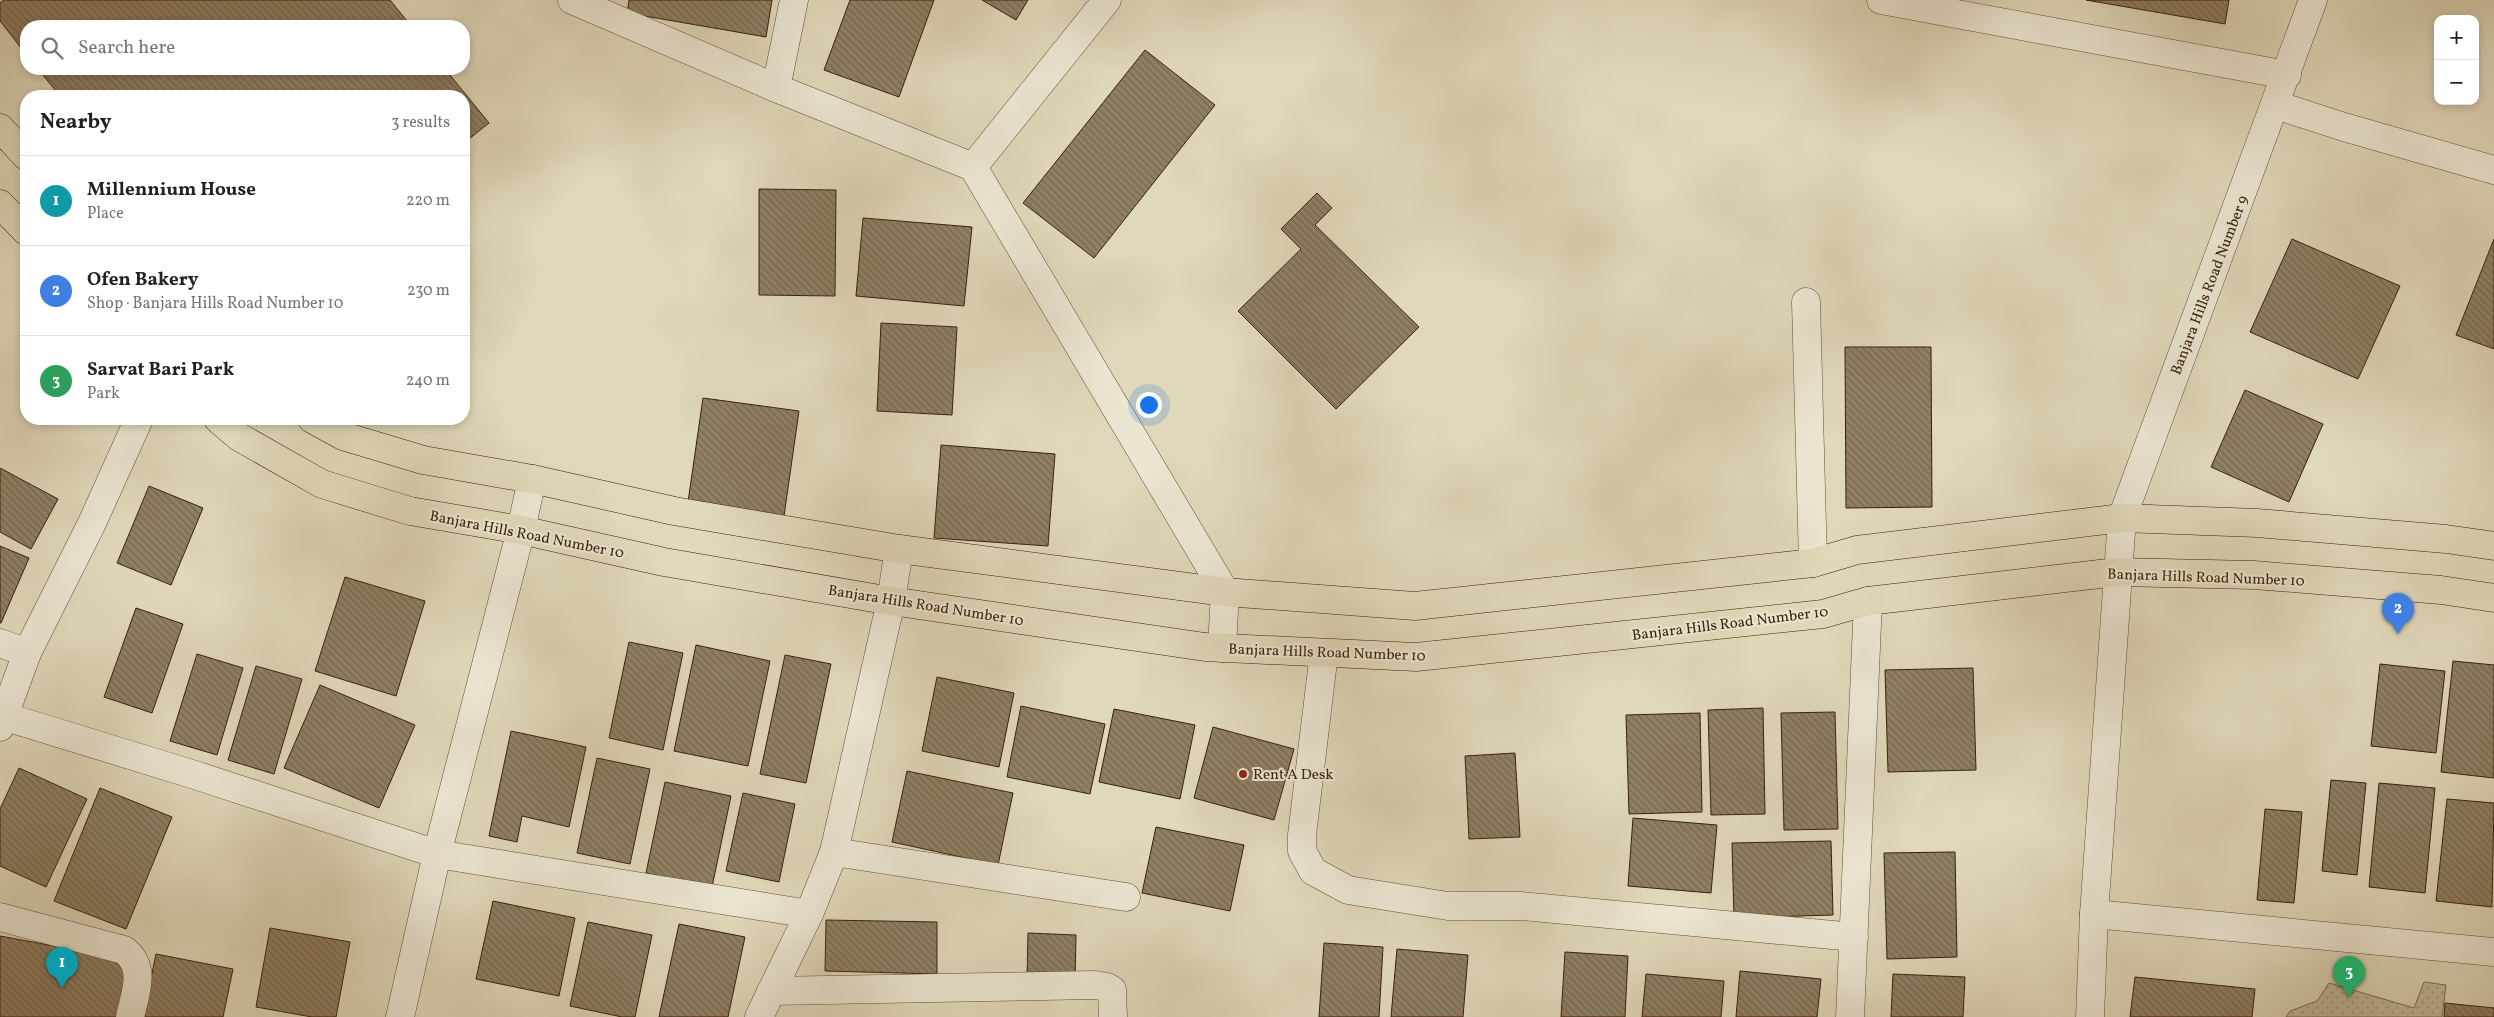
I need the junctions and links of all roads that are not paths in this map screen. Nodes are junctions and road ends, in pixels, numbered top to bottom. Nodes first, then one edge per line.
1 (572, 0) edge
2 (794, 0) edge
3 (1107, 0) edge
4 (1881, 0) edge
5 (2313, 0) edge
6 (2287, 75) junction
7 (776, 88) junction
8 (2276, 104) junction
9 (0, 128) edge
10 (20, 150) edge
11 (973, 167) junction
12 (2494, 170) edge
13 (0, 204) edge
14 (20, 225) edge
15 (1806, 302) dead end
16 (135, 425) edge
17 (225, 425) edge
18 (323, 425) edge
19 (532, 479) junction
20 (2122, 518) junction
21 (522, 530) junction
22 (2494, 546) edge
23 (899, 549) junction
24 (1813, 563) junction
25 (2117, 572) junction
26 (1225, 592) junction
27 (2494, 598) edge
28 (891, 601) junction
29 (1868, 601) junction
30 (0, 644) edge
31 (1222, 648) junction
32 (27, 653) junction
33 (1324, 653) junction
34 (2, 721) edge
35 (834, 852) junction
36 (437, 854) junction
37 (1126, 897) dead end
38 (809, 914) junction
39 (2094, 914) junction
40 (0, 917) edge
41 (1854, 937) junction
42 (2494, 952) edge
43 (771, 992) junction
44 (130, 1017) edge
45 (400, 1017) edge
46 (759, 1017) edge
47 (1113, 1017) edge
48 (1850, 1017) edge
49 (2090, 1017) edge

1 - 7 street
2 - 7 street
3 - 11 street
4 - 6 street
5 - 6 street, Banjara Hills Road Number 9
6 - 8 street, Banjara Hills Road Number 9
7 - 11 street
8 - 12 street
8 - 20 street, Banjara Hills Road Number 9
9 - 10 main road
11 - 26 street
13 - 14 main road
15 - 24 street
16 - 32 street
17 - 21 main road, Banjara Hills Road Number 10
18 - 19 main road
19 - 21 street
19 - 23 main road
20 - 22 main road
20 - 24 main road
20 - 25 street, Banjara Hills Road Number 9
21 - 28 main road, Banjara Hills Road Number 10
21 - 36 street
23 - 26 main road
23 - 28 street
24 - 26 main road
25 - 27 main road, Banjara Hills Road Number 10
25 - 29 main road, Banjara Hills Road Number 10
25 - 39 street, Banjara Hills Road Number 9
26 - 31 street
28 - 31 main road, Banjara Hills Road Number 10
28 - 35 street
29 - 33 main road, Banjara Hills Road Number 10
29 - 41 street
30 - 32 street
31 - 33 main road, Banjara Hills Road Number 10
32 - 34 street
33 - 41 street
34 - 36 street
35 - 37 street
35 - 38 street
36 - 38 street
36 - 45 street
38 - 43 street
39 - 42 street
39 - 49 street, Banjara Hills Road Number 9
40 - 44 street
41 - 48 street
43 - 46 street
43 - 47 street

